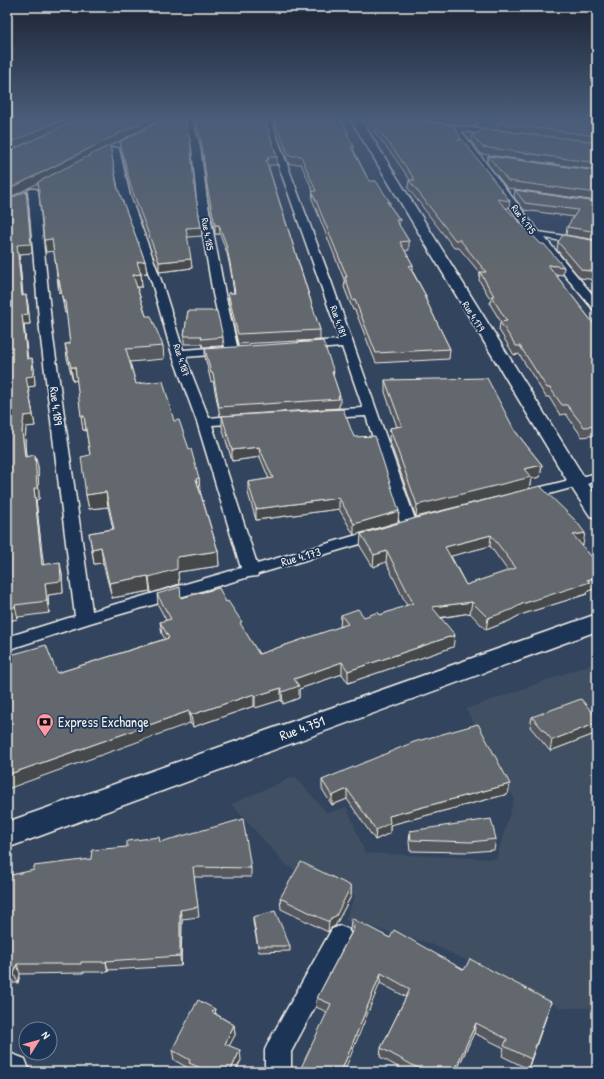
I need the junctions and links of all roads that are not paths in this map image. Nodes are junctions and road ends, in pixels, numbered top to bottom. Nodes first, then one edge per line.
1 (119, 168) edge
2 (198, 168) edge
3 (285, 168) edge
4 (386, 168) edge
5 (486, 168) edge
6 (33, 191) dead end
7 (503, 191) junction
8 (519, 193) edge
9 (536, 234) junction
10 (597, 244) edge
11 (578, 283) junction
12 (591, 285) dead end
13 (597, 307) edge
14 (347, 344) junction
15 (294, 347) edge
16 (248, 349) edge
17 (232, 350) junction
18 (178, 354) junction
19 (370, 412) junction
20 (307, 416) edge
21 (260, 418) edge
22 (204, 422) junction
23 (597, 477) edge
24 (577, 482) junction
25 (508, 500) edge
26 (597, 512) edge
27 (416, 523) joint
28 (251, 572) junction
29 (84, 619) junction
30 (597, 622) edge
31 (7, 644) edge
32 (7, 835) edge
33 (340, 937) dead end
34 (7, 1072) edge
35 (12, 1072) edge
36 (278, 1072) edge

1 - 18 street, Rue 4.187
2 - 17 street, Rue 4.185
3 - 14 street, Rue 4.181
4 - 24 street, Rue 4.179
5 - 7 street, Rue 4.175
6 - 29 street, Rue 4.189
7 - 8 street
7 - 9 street, Rue 4.175
9 - 10 street
9 - 11 street, Rue 4.175
11 - 12 street
11 - 13 street, Rue 4.175
14 - 15 street
14 - 19 street, Rue 4.181
16 - 17 street
17 - 18 street
18 - 22 street, Rue 4.187
19 - 20 street
19 - 27 street, Rue 4.181
21 - 22 street
22 - 28 street, Rue 4.187
23 - 24 street
24 - 25 street
24 - 26 street, Rue 4.179
27 - 28 street, Rue 4.173
28 - 29 street, Rue 4.173
29 - 31 street, Rue 4.173
30 - 32 main road, Rue 4.751
33 - 36 street
34 - 35 main road

